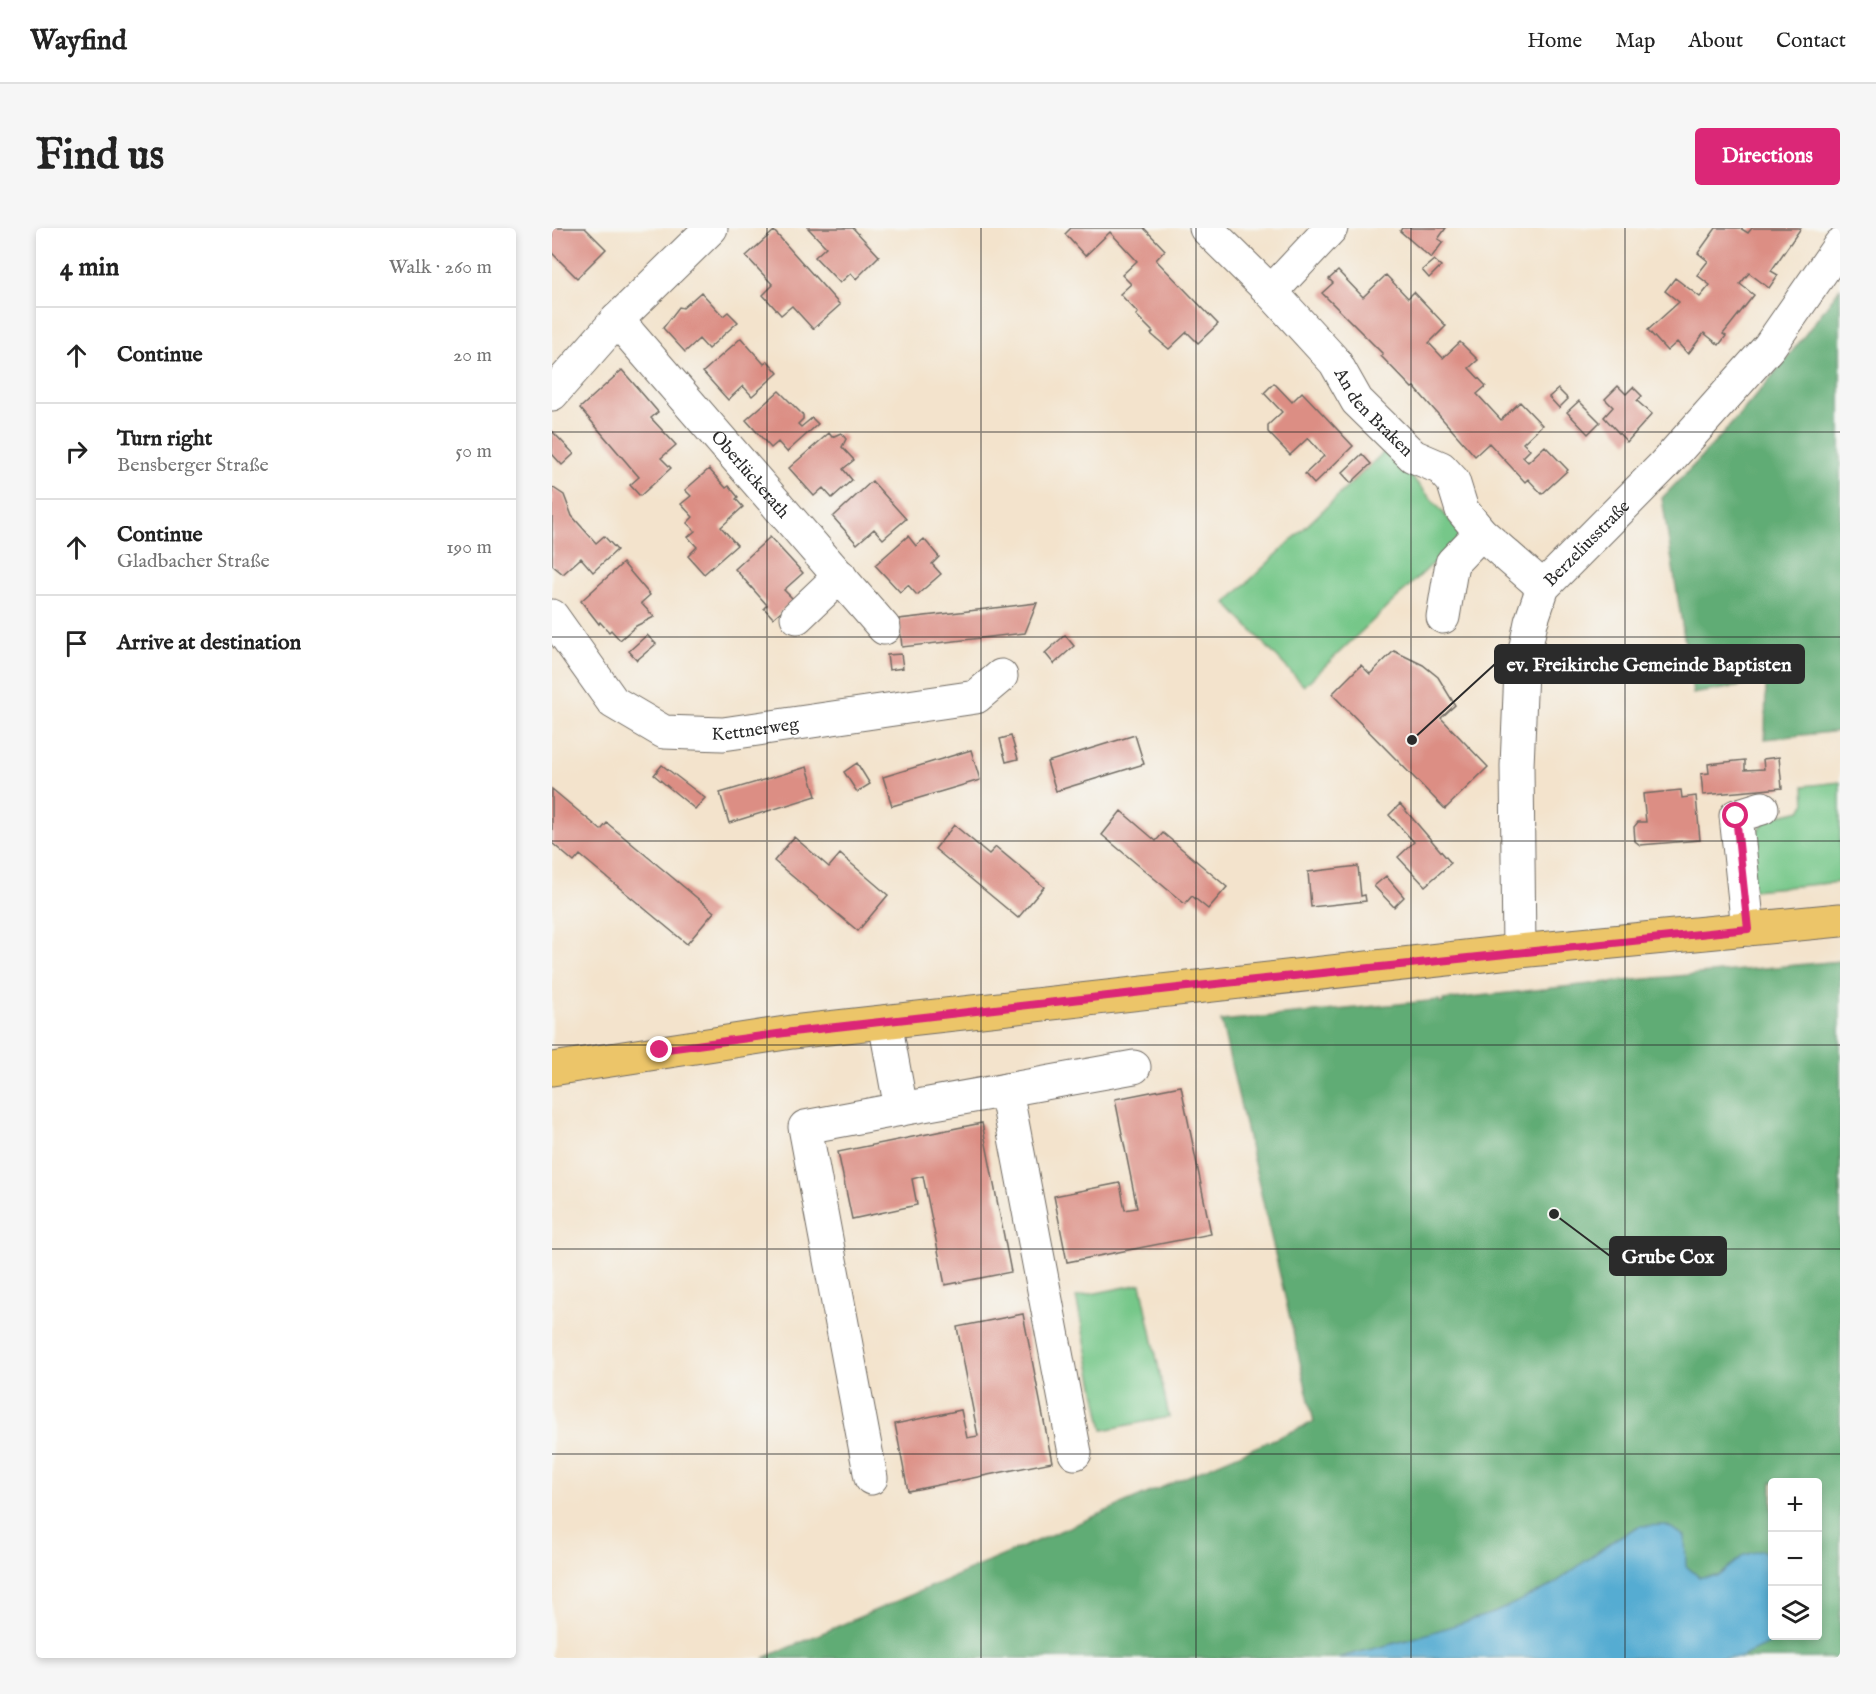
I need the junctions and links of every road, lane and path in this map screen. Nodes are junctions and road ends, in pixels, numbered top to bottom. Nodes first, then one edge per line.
1 (711, 228) edge
2 (1206, 228) edge
3 (1331, 228) edge
4 (1840, 245) edge
5 (1271, 292) junction
6 (616, 320) junction
7 (552, 393) edge
8 (1481, 533) junction
9 (840, 576) junction
10 (1543, 587) junction
11 (552, 616) edge
12 (797, 617) dead end
13 (1443, 617) dead end
14 (884, 628) dead end
15 (1000, 676) dead end
16 (1762, 808) dead end
17 (1840, 920) edge
18 (1748, 929) junction
19 (1519, 951) junction
20 (885, 1022) junction
21 (1134, 1067) dead end
22 (552, 1069) edge
23 (1006, 1090) junction
24 (900, 1109) junction
25 (1075, 1452) dead end
26 (871, 1478) dead end

1 - 6 street
2 - 5 street, An den Braken
3 - 5 street
4 - 10 street, Berzeliusstraße
5 - 8 street, An den Braken
6 - 7 street
6 - 9 street, Oberlückerath
8 - 10 street, An den Braken
8 - 13 street
9 - 12 street
9 - 14 street, Oberlückerath
10 - 19 street, Berzeliusstraße
11 - 15 street, Kettnerweg
16 - 18 street
17 - 18 main road
18 - 19 main road
19 - 20 main road
20 - 22 main road
20 - 24 street
21 - 23 street
23 - 24 street
23 - 25 street
24 - 26 street

